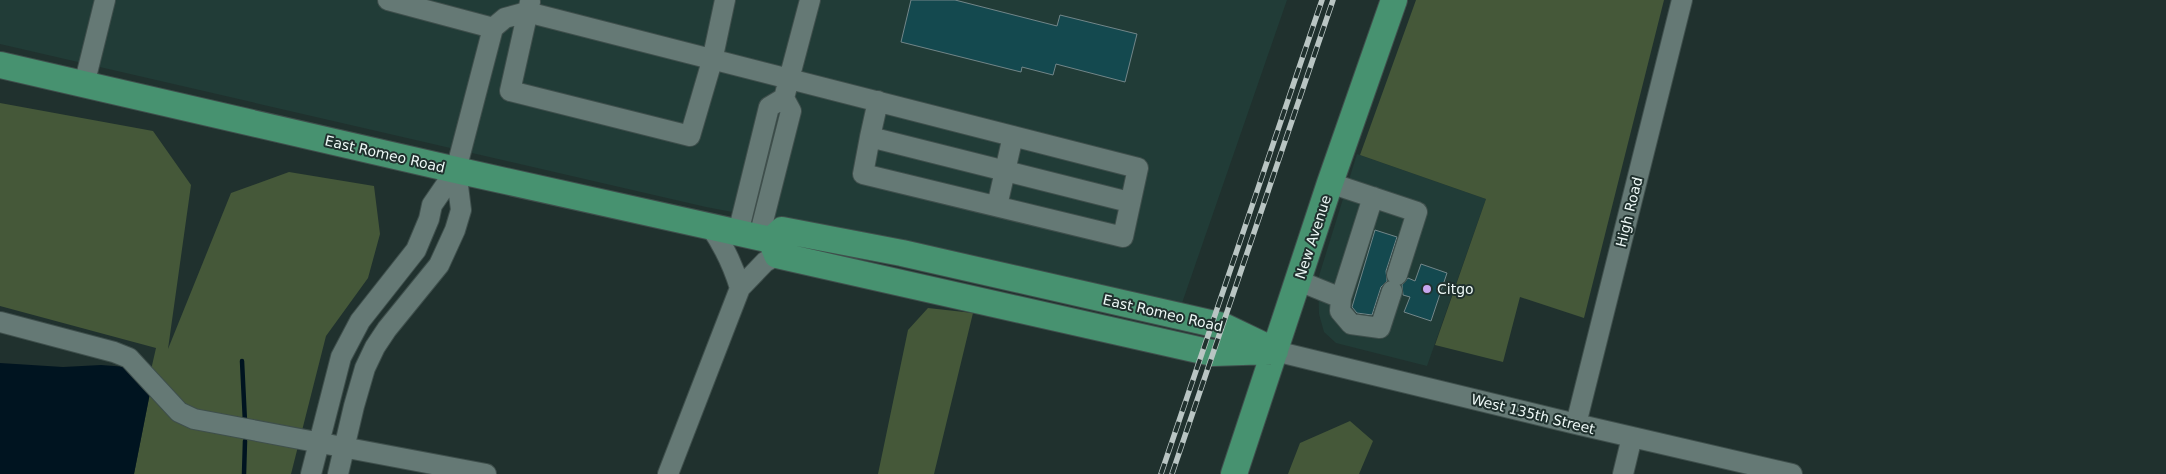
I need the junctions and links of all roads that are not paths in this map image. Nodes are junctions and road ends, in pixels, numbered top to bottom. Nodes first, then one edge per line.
1 (105, 0) edge
2 (388, 0) edge
3 (725, 0) edge
4 (810, 0) edge
5 (1394, 0) edge
6 (1682, 0) edge
7 (529, 6) edge
8 (493, 28) junction
9 (712, 61) junction
10 (0, 65) edge
11 (84, 85) junction
12 (787, 88) junction
13 (878, 101) junction
14 (1013, 136) junction
15 (870, 137) junction
16 (456, 170) junction
17 (1005, 171) junction
18 (1330, 183) junction
19 (1373, 197) junction
20 (1129, 202) junction
21 (997, 206) junction
22 (710, 226) junction
23 (761, 241) junction
24 (1299, 281) junction
25 (740, 288) junction
26 (1341, 298) junction
27 (0, 322) edge
28 (1275, 351) junction
29 (1576, 424) junction
30 (1632, 437) junction
31 (319, 441) junction
32 (345, 446) junction
33 (311, 474) edge
34 (338, 474) edge
35 (486, 474) edge
36 (668, 474) edge
37 (1234, 474) edge
38 (1623, 474) edge
39 (1792, 474) edge

1 - 11 street
2 - 8 street
3 - 9 street
4 - 12 street
5 - 18 main road, New Avenue
6 - 29 street, High Road
7 - 8 street
7 - 9 street
7 - 9 street
8 - 16 street
9 - 12 street
10 - 11 main road, East Romeo Road
11 - 16 main road, East Romeo Road
12 - 13 street
12 - 23 street
13 - 14 street
13 - 15 street
14 - 17 street
14 - 20 street
15 - 17 street
15 - 21 street
16 - 22 main road, East Romeo Road
16 - 31 street
16 - 32 street
17 - 20 street
17 - 21 street
18 - 19 street
18 - 24 main road, New Avenue
19 - 26 street
19 - 26 street
20 - 21 street
22 - 23 main road, East Romeo Road
22 - 25 street
23 - 25 street
23 - 28 main road, East Romeo Road
24 - 26 street
24 - 28 main road, New Avenue
25 - 36 street
27 - 31 street
28 - 29 street, West 135th Street
28 - 37 main road, New Avenue
29 - 30 street, West 135th Street
30 - 38 street
30 - 39 street, West 135th Street
31 - 32 street
31 - 33 street
32 - 34 street
32 - 35 street

